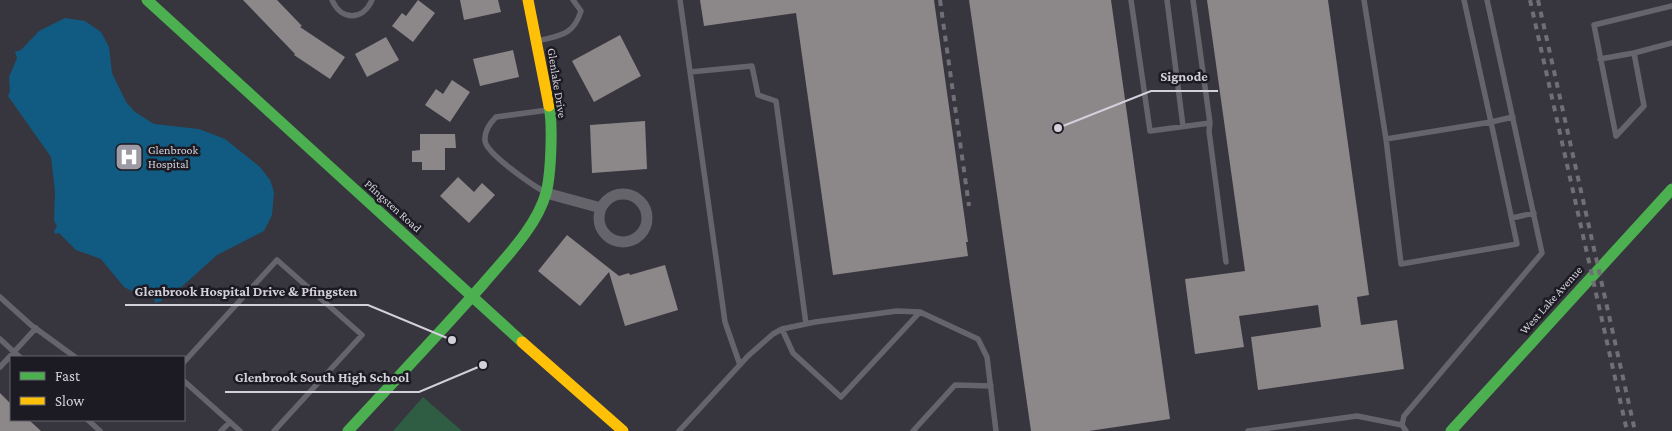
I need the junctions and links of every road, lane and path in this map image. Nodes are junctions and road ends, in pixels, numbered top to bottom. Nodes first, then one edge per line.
1 (147, 0) edge
2 (332, 0) edge
3 (372, 0) edge
4 (528, 0) edge
5 (573, 0) edge
6 (680, 0) edge
7 (1132, 0) edge
8 (1167, 0) edge
9 (1193, 0) edge
10 (1364, 0) edge
11 (1464, 0) edge
12 (1487, 0) edge
13 (1672, 6) edge
14 (536, 41) junction
15 (1672, 43) edge
16 (1634, 53) junction
17 (1600, 59) junction
18 (690, 72) junction
19 (550, 110) junction
20 (1513, 117) junction
21 (1492, 122) junction
22 (1210, 123) junction
23 (1183, 126) junction
24 (1386, 139) junction
25 (1672, 189) edge
26 (546, 192) junction
27 (601, 208) junction
28 (1534, 213) junction
29 (1512, 218) junction
30 (1226, 262) dead end
31 (0, 297) edge
32 (471, 297) junction
33 (920, 312) junction
34 (806, 324) junction
35 (36, 328) junction
36 (782, 329) junction
37 (0, 339) edge
38 (14, 352) junction
39 (10, 356) edge
40 (10, 356) edge
41 (19, 356) edge
42 (74, 356) edge
43 (185, 361) edge
44 (740, 365) junction
45 (0, 367) edge
46 (185, 382) edge
47 (991, 386) junction
48 (89, 421) edge
49 (230, 422) junction
50 (1402, 425) junction
51 (100, 431) edge
52 (221, 431) edge
53 (240, 431) edge
54 (274, 431) edge
55 (348, 431) edge
56 (623, 431) edge
57 (679, 431) edge
58 (913, 431) edge
59 (996, 431) edge
60 (1248, 431) edge
61 (1406, 431) edge
62 (1451, 431) edge

1 - 32 street, Pfingsten Road
2 - 3 lane
4 - 14 street, Glenlake Drive
5 - 14 lane
6 - 18 lane
7 - 23 lane
8 - 23 lane
9 - 22 lane
10 - 24 lane
11 - 21 lane
12 - 20 lane
13 - 17 lane
14 - 19 street, Glenlake Drive
15 - 16 lane
16 - 17 lane
16 - 17 lane
18 - 34 lane
18 - 44 lane
19 - 26 street, Glenlake Drive
19 - 26 lane
20 - 21 lane
20 - 28 lane
21 - 24 lane
21 - 29 lane
22 - 23 lane
22 - 30 lane
24 - 29 lane
25 - 62 street, West Lake Avenue
26 - 27 street
26 - 32 street, Glenlake Drive
27 - 27 street
28 - 29 lane
28 - 50 lane
31 - 35 lane
32 - 55 street, Glenlake Drive
32 - 56 street, Pfingsten Road
33 - 34 lane
33 - 36 lane
33 - 47 lane
34 - 36 lane
35 - 38 lane
35 - 42 lane
36 - 44 lane
37 - 38 lane
38 - 40 lane
38 - 41 lane
39 - 45 lane
43 - 54 lane
44 - 57 lane
46 - 49 lane
47 - 58 lane
47 - 59 lane
48 - 51 lane
49 - 52 lane
49 - 53 lane
50 - 60 lane
50 - 61 lane

